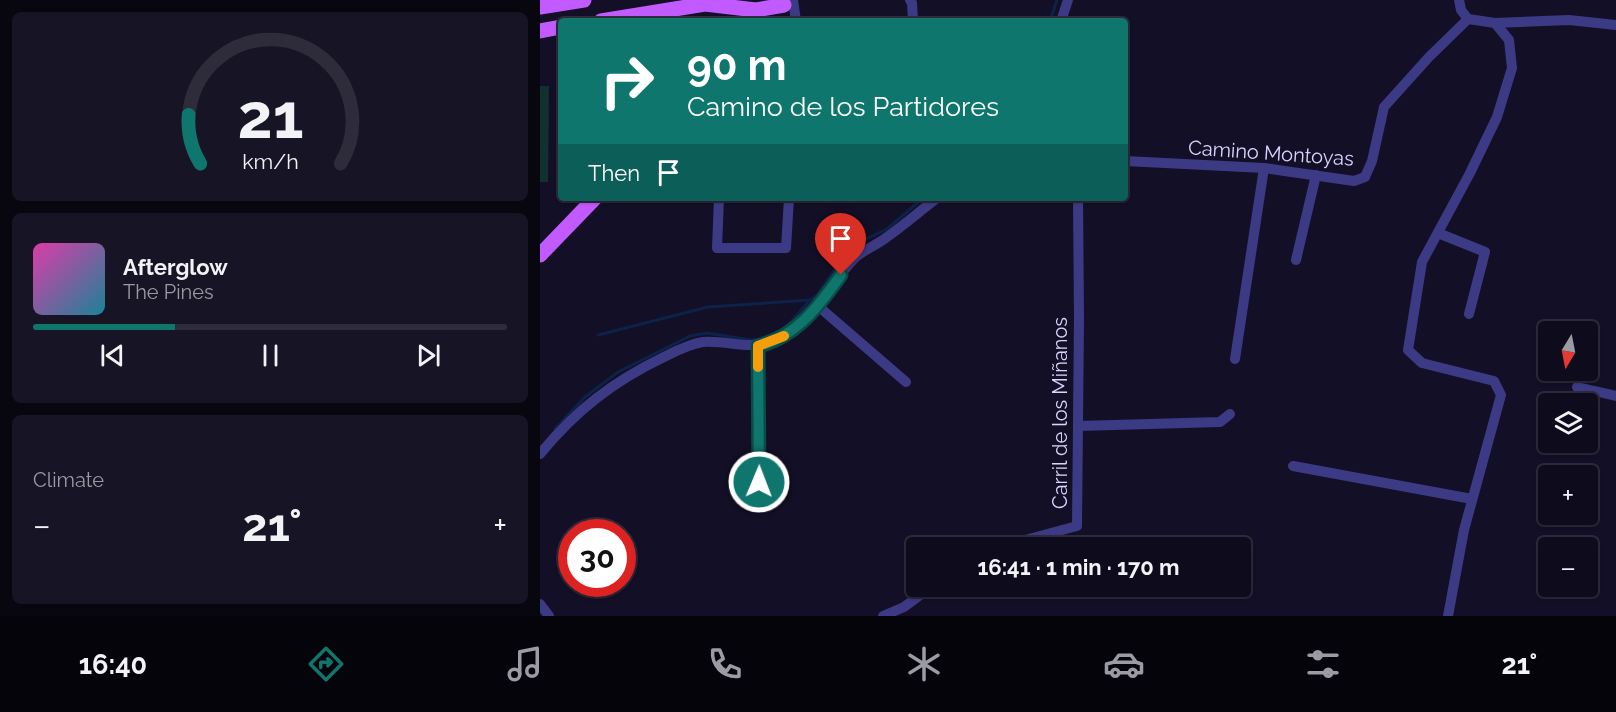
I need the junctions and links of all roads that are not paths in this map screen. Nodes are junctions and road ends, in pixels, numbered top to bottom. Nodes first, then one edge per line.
1 (584, 0) edge
2 (693, 0) edge
3 (910, 0) edge
4 (1068, 0) edge
5 (1459, 0) edge
6 (789, 2) edge
7 (720, 5) junction
8 (540, 7) edge
9 (640, 15) junction
10 (620, 18) edge
11 (731, 18) edge
12 (771, 18) edge
13 (795, 18) edge
14 (913, 18) edge
15 (1061, 18) edge
16 (1468, 19) junction
17 (1495, 23) junction
18 (1616, 26) edge
19 (558, 28) edge
20 (540, 31) edge
21 (1128, 161) edge
22 (1264, 168) junction
23 (1316, 175) junction
24 (593, 201) edge
25 (719, 201) edge
26 (789, 201) edge
27 (933, 201) edge
28 (1077, 201) edge
29 (1438, 233) junction
30 (540, 255) edge
31 (1296, 260) dead end
32 (818, 306) junction
33 (1469, 314) dead end
34 (758, 346) junction
35 (1235, 359) dead end
36 (906, 382) dead end
37 (1577, 387) dead end
38 (1616, 396) edge
39 (1230, 414) dead end
40 (1078, 426) junction
41 (540, 454) edge
42 (1293, 466) dead end
43 (759, 482) dead end
44 (1472, 499) junction
45 (1036, 537) edge
46 (918, 597) edge
47 (540, 604) edge
48 (549, 616) edge
49 (883, 616) edge
50 (1448, 616) edge

1 - 8 main road
2 - 9 main road
3 - 14 street
4 - 15 street
5 - 16 street
6 - 7 main road
6 - 12 main road
6 - 13 street
7 - 9 main road
7 - 11 main road
9 - 10 main road
16 - 17 street
16 - 23 street, Camino Montoyas
17 - 18 street
17 - 29 street
19 - 20 main road
21 - 22 street, Camino Montoyas
22 - 23 street, Camino Montoyas
22 - 35 street
23 - 31 street
24 - 30 main road
25 - 26 street
27 - 32 street
28 - 40 street, Carril de los Miñanos
29 - 33 street
29 - 44 street
32 - 34 street
32 - 36 street
34 - 41 street
34 - 43 street
37 - 38 street
39 - 40 street
40 - 45 street, Carril de los Miñanos
42 - 44 street
44 - 50 street
46 - 49 street
47 - 48 street

